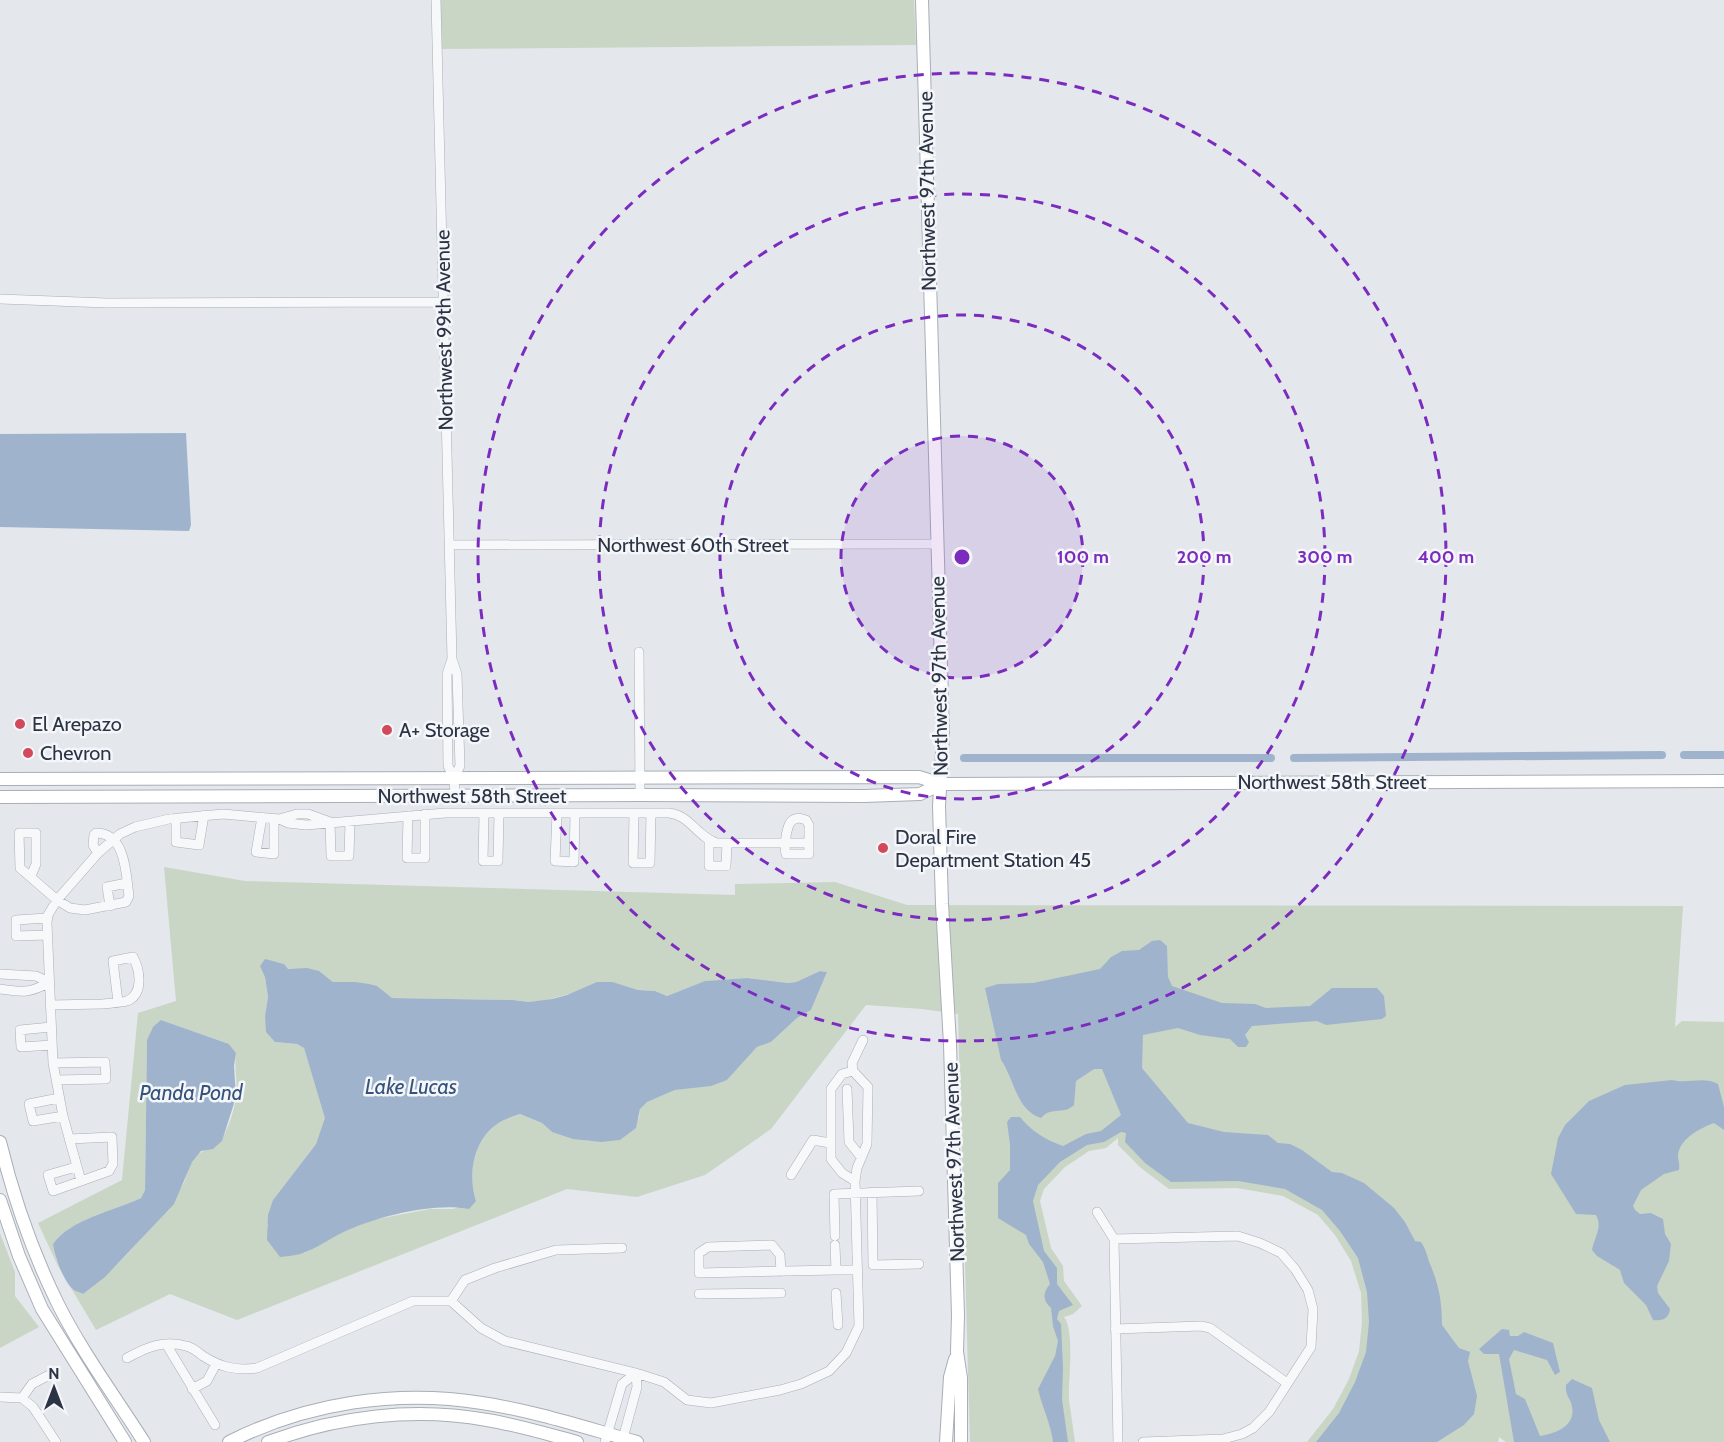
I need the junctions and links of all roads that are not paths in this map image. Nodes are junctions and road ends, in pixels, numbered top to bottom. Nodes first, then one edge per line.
1 (436, 0) edge
2 (922, 0) edge
3 (0, 299) edge
4 (443, 302) junction
5 (936, 544) junction
6 (449, 545) junction
7 (639, 652) dead end
8 (640, 777) junction
9 (454, 778) junction
10 (0, 779) edge
11 (1724, 781) edge
12 (941, 784) junction
13 (640, 795) junction
14 (455, 796) junction
15 (0, 797) edge
16 (484, 813) junction
17 (499, 813) junction
18 (557, 813) junction
19 (575, 813) junction
20 (634, 813) junction
21 (651, 813) junction
22 (425, 814) junction
23 (204, 815) junction
24 (408, 816) junction
25 (176, 818) junction
26 (262, 818) junction
27 (277, 819) junction
28 (330, 822) junction
29 (350, 822) junction
30 (113, 839) junction
31 (709, 840) junction
32 (727, 843) junction
33 (786, 843) junction
34 (98, 853) junction
35 (31, 876) dead end
36 (127, 884) junction
37 (57, 900) junction
38 (110, 906) junction
39 (47, 918) junction
40 (47, 936) junction
41 (0, 974) edge
42 (49, 982) junction
43 (5, 989) edge
44 (118, 1002) junction
45 (50, 1005) junction
46 (51, 1027) junction
47 (863, 1040) dead end
48 (52, 1045) junction
49 (53, 1063) junction
50 (853, 1071) junction
51 (56, 1080) junction
52 (847, 1089) dead end
53 (59, 1098) junction
54 (63, 1116) junction
55 (69, 1139) junction
56 (0, 1142) edge
57 (830, 1143) junction
58 (861, 1157) junction
59 (76, 1167) junction
60 (791, 1175) dead end
61 (855, 1181) junction
62 (81, 1182) junction
63 (919, 1191) dead end
64 (856, 1192) junction
65 (872, 1192) junction
66 (0, 1200) edge
67 (1097, 1212) dead end
68 (1113, 1239) junction
69 (622, 1248) dead end
70 (919, 1264) dead end
71 (836, 1270) junction
72 (858, 1270) junction
73 (780, 1272) junction
74 (781, 1293) dead end
75 (836, 1293) dead end
76 (699, 1294) dead end
77 (451, 1301) junction
78 (838, 1325) dead end
79 (1115, 1329) junction
80 (166, 1344) junction
81 (957, 1352) junction
82 (127, 1358) dead end
83 (216, 1364) junction
84 (636, 1372) junction
85 (53, 1373) dead end
86 (1287, 1383) junction
87 (192, 1389) junction
88 (0, 1397) edge
89 (22, 1398) junction
90 (442, 1399) junction
91 (442, 1414) junction
92 (215, 1425) dead end
93 (606, 1438) edge
94 (623, 1440) edge
95 (56, 1442) edge
96 (125, 1442) edge
97 (144, 1442) edge
98 (229, 1442) edge
99 (268, 1442) edge
100 (577, 1442) edge
101 (637, 1442) edge
102 (946, 1442) edge
103 (961, 1442) edge
104 (1118, 1442) edge
105 (1143, 1442) edge

1 - 4 street, Northwest 99th Avenue
2 - 5 street, Northwest 97th Avenue
3 - 4 street
4 - 6 street, Northwest 99th Avenue
5 - 6 street, Northwest 60th Street
5 - 12 street, Northwest 97th Avenue
6 - 9 street, Northwest 99th Avenue
7 - 8 street
8 - 9 street, Northwest 58th Street
8 - 12 street, Northwest 58th Street
8 - 13 street
9 - 10 street, Northwest 58th Street
9 - 14 street, Northwest 99th Avenue
11 - 12 street, Northwest 58th Street
12 - 13 street, Northwest 58th Street
12 - 81 street, Northwest 97th Avenue
13 - 14 street, Northwest 58th Street
14 - 15 street, Northwest 58th Street
16 - 17 street
16 - 17 street
16 - 22 street
17 - 18 street
18 - 19 street
18 - 19 street
19 - 20 street
20 - 21 street
20 - 21 street
21 - 31 street
22 - 24 street
22 - 24 street
23 - 25 street
23 - 25 street
23 - 26 street
24 - 29 street
25 - 30 street
26 - 27 street
26 - 27 street
27 - 28 street
28 - 29 street
28 - 29 street
30 - 34 street
30 - 34 street
30 - 36 street
31 - 32 street
31 - 32 street
32 - 33 street
33 - 33 street
34 - 37 street
35 - 37 street
36 - 38 street
36 - 38 street
37 - 38 street
37 - 39 street
39 - 40 street
39 - 40 street
40 - 42 street
41 - 42 street
42 - 43 street
42 - 45 street
44 - 44 street
44 - 45 street
45 - 46 street
46 - 48 street
46 - 48 street
47 - 50 street
48 - 49 street
49 - 51 street
49 - 51 street
50 - 57 street
50 - 58 street
51 - 53 street
52 - 58 street
53 - 54 street
53 - 54 street
54 - 55 street
55 - 59 street
55 - 62 street
56 - 97 street
57 - 60 street
57 - 61 street
58 - 61 street
59 - 62 street
59 - 62 street
61 - 64 street
63 - 65 street
64 - 65 street
64 - 71 street
64 - 72 street
65 - 70 street
66 - 96 street
67 - 68 street
68 - 79 street
68 - 86 street
69 - 77 street
71 - 72 street
71 - 73 street
72 - 84 street
73 - 73 street
74 - 76 street
75 - 78 street
77 - 83 street
77 - 84 street
79 - 86 street
79 - 104 street
80 - 82 street
80 - 83 street
80 - 87 street
81 - 102 street, Northwest 97th Avenue
81 - 103 street, Northwest 97th Avenue
83 - 87 street
84 - 93 street
84 - 94 street
85 - 89 street
86 - 105 street
87 - 92 street
88 - 89 street
89 - 95 street
90 - 91 street
90 - 93 street
90 - 98 street
91 - 99 street
91 - 100 street
93 - 94 street
94 - 101 street

